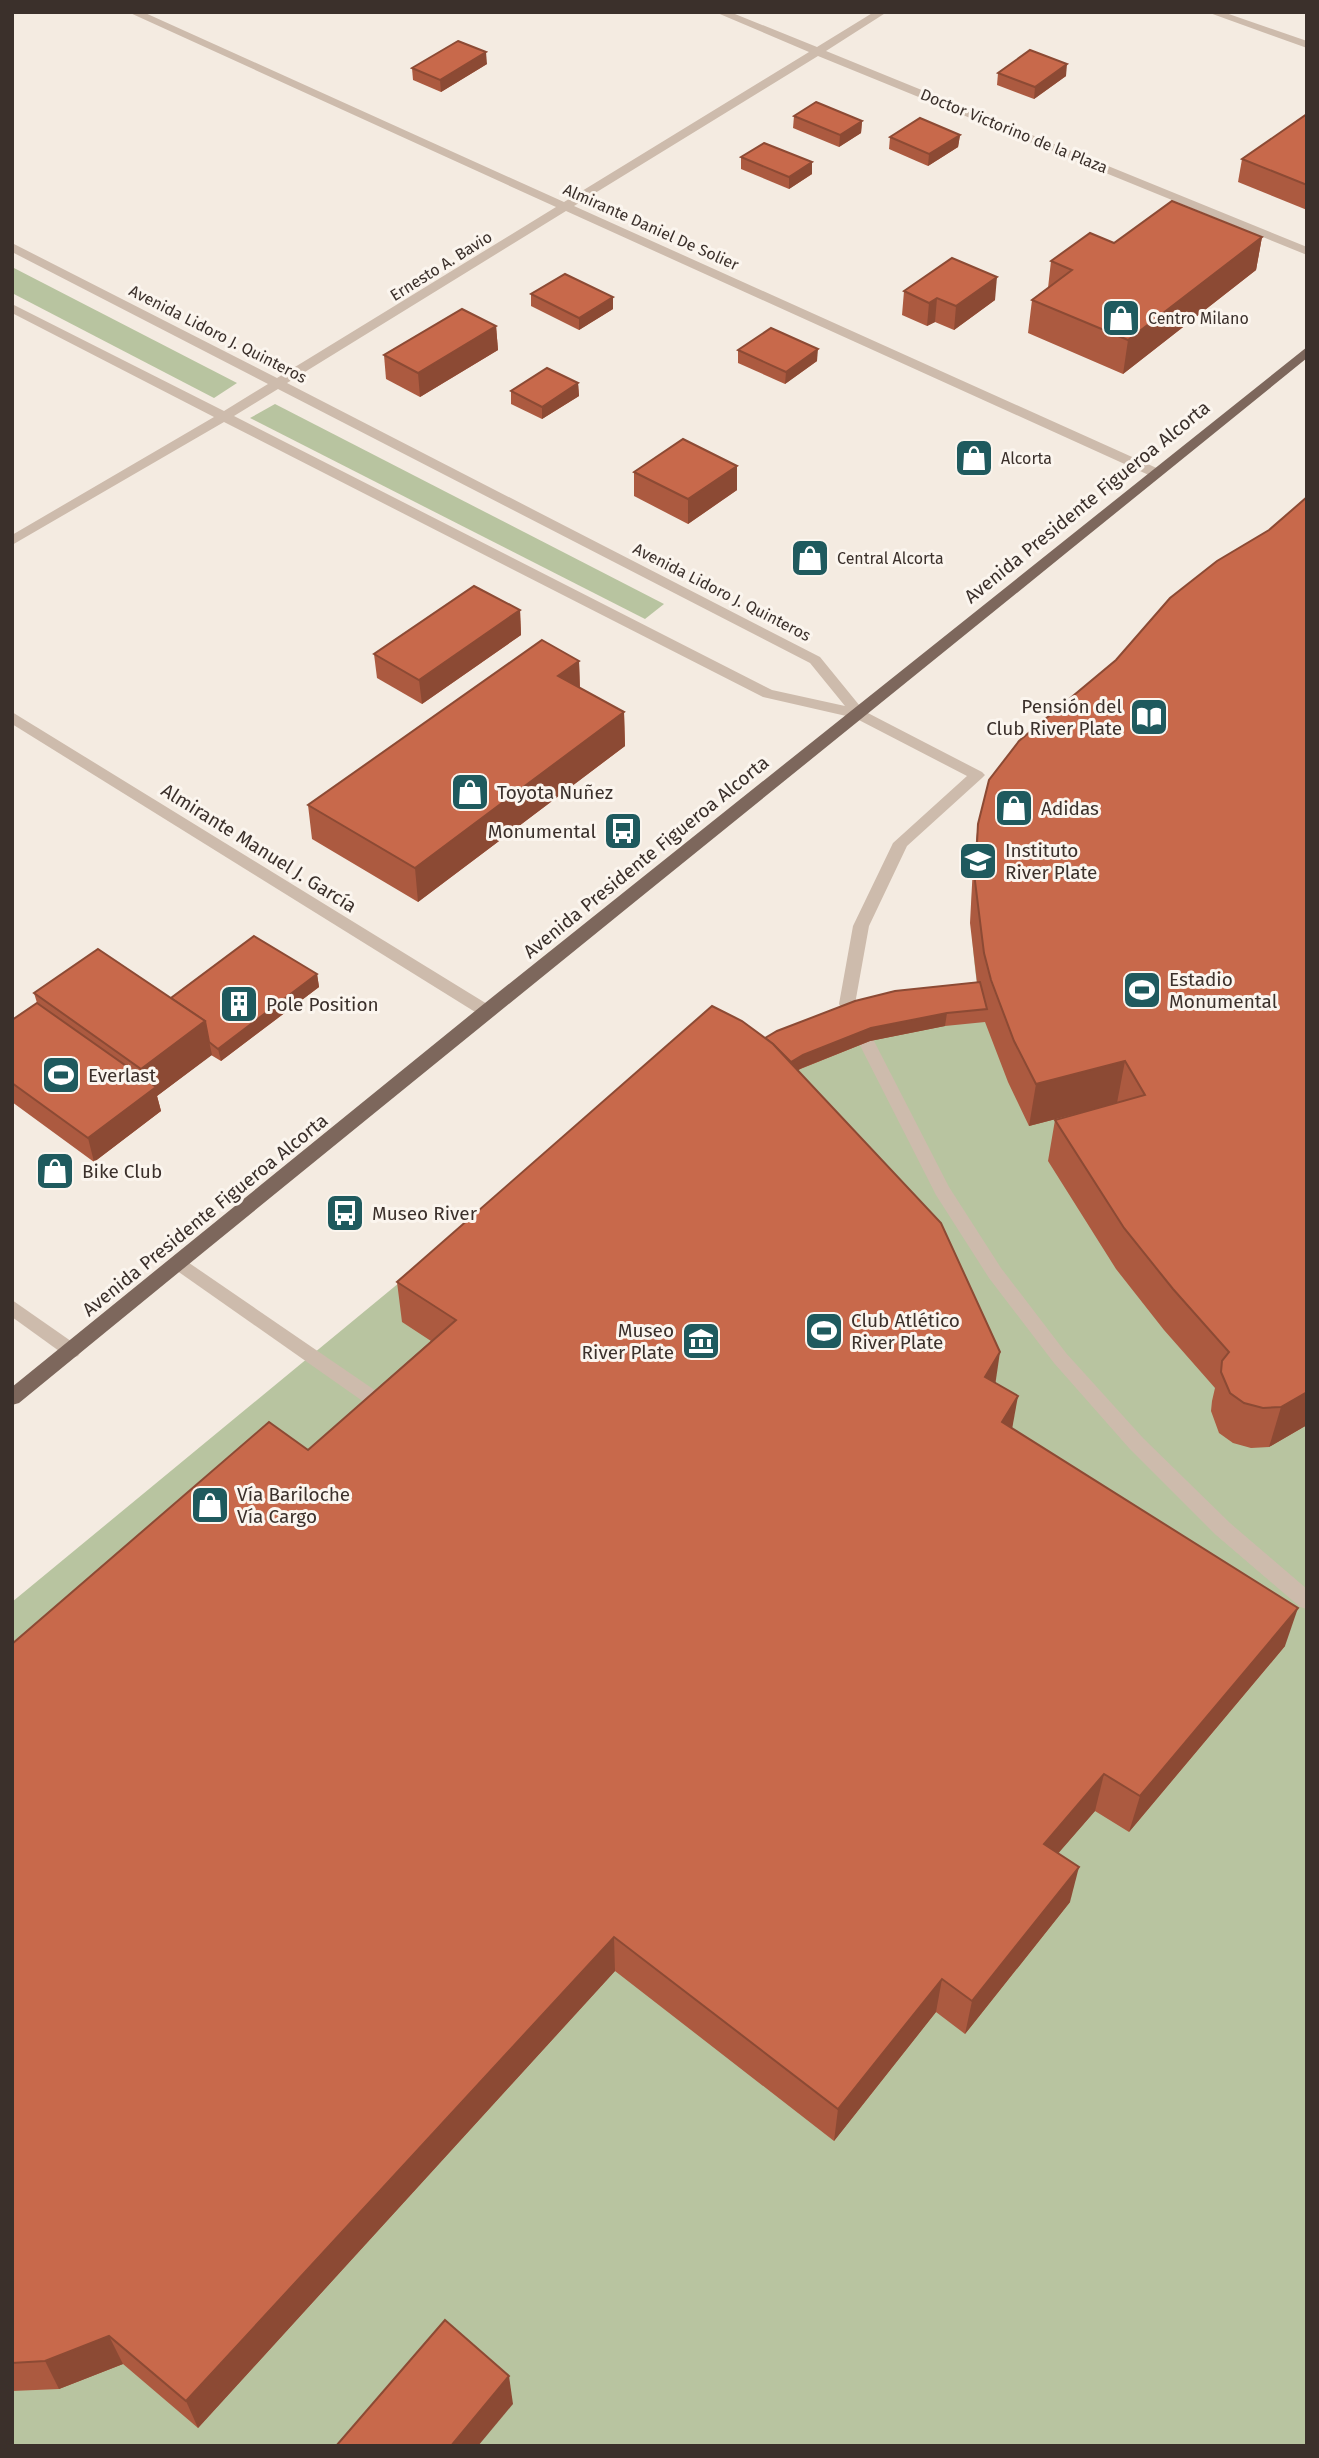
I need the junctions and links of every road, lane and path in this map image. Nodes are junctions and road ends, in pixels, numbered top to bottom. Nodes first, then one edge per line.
1 (133, 12) edge
2 (720, 12) edge
3 (882, 12) edge
4 (1212, 12) edge
5 (1307, 46) edge
6 (819, 51) junction
7 (567, 206) junction
8 (12, 247) edge
9 (1307, 251) edge
10 (12, 308) edge
11 (1307, 351) edge
12 (277, 384) junction
13 (223, 417) junction
14 (1156, 473) junction
15 (12, 541) edge
16 (859, 714) junction
17 (12, 717) edge
18 (486, 1011) junction
19 (179, 1263) junction
20 (12, 1307) edge
21 (72, 1351) junction
22 (12, 1398) edge
23 (397, 1416) edge
24 (1307, 1601) edge

1 - 7 street, Almirante Daniel De Solier
2 - 6 street, Doctor Victorino de la Plaza
3 - 6 street, Ernesto A. Bavio
4 - 5 street
6 - 7 street, Ernesto A. Bavio
6 - 9 street, Doctor Victorino de la Plaza
7 - 12 street, Ernesto A. Bavio
7 - 14 street, Almirante Daniel De Solier
8 - 12 street, Avenida Lidoro J. Quinteros
10 - 13 street
11 - 14 main road, Avenida Presidente Figueroa Alcorta
12 - 13 street, Ernesto A. Bavio
12 - 16 street, Avenida Lidoro J. Quinteros
13 - 15 street, Ernesto A. Bavio
13 - 16 street
14 - 16 main road, Avenida Presidente Figueroa Alcorta
16 - 18 main road, Avenida Presidente Figueroa Alcorta
16 - 24 street
17 - 18 street, Almirante Manuel J. García
18 - 19 main road, Avenida Presidente Figueroa Alcorta
19 - 21 main road, Avenida Presidente Figueroa Alcorta
19 - 23 street
20 - 21 street
21 - 22 main road, Avenida Presidente Figueroa Alcorta

